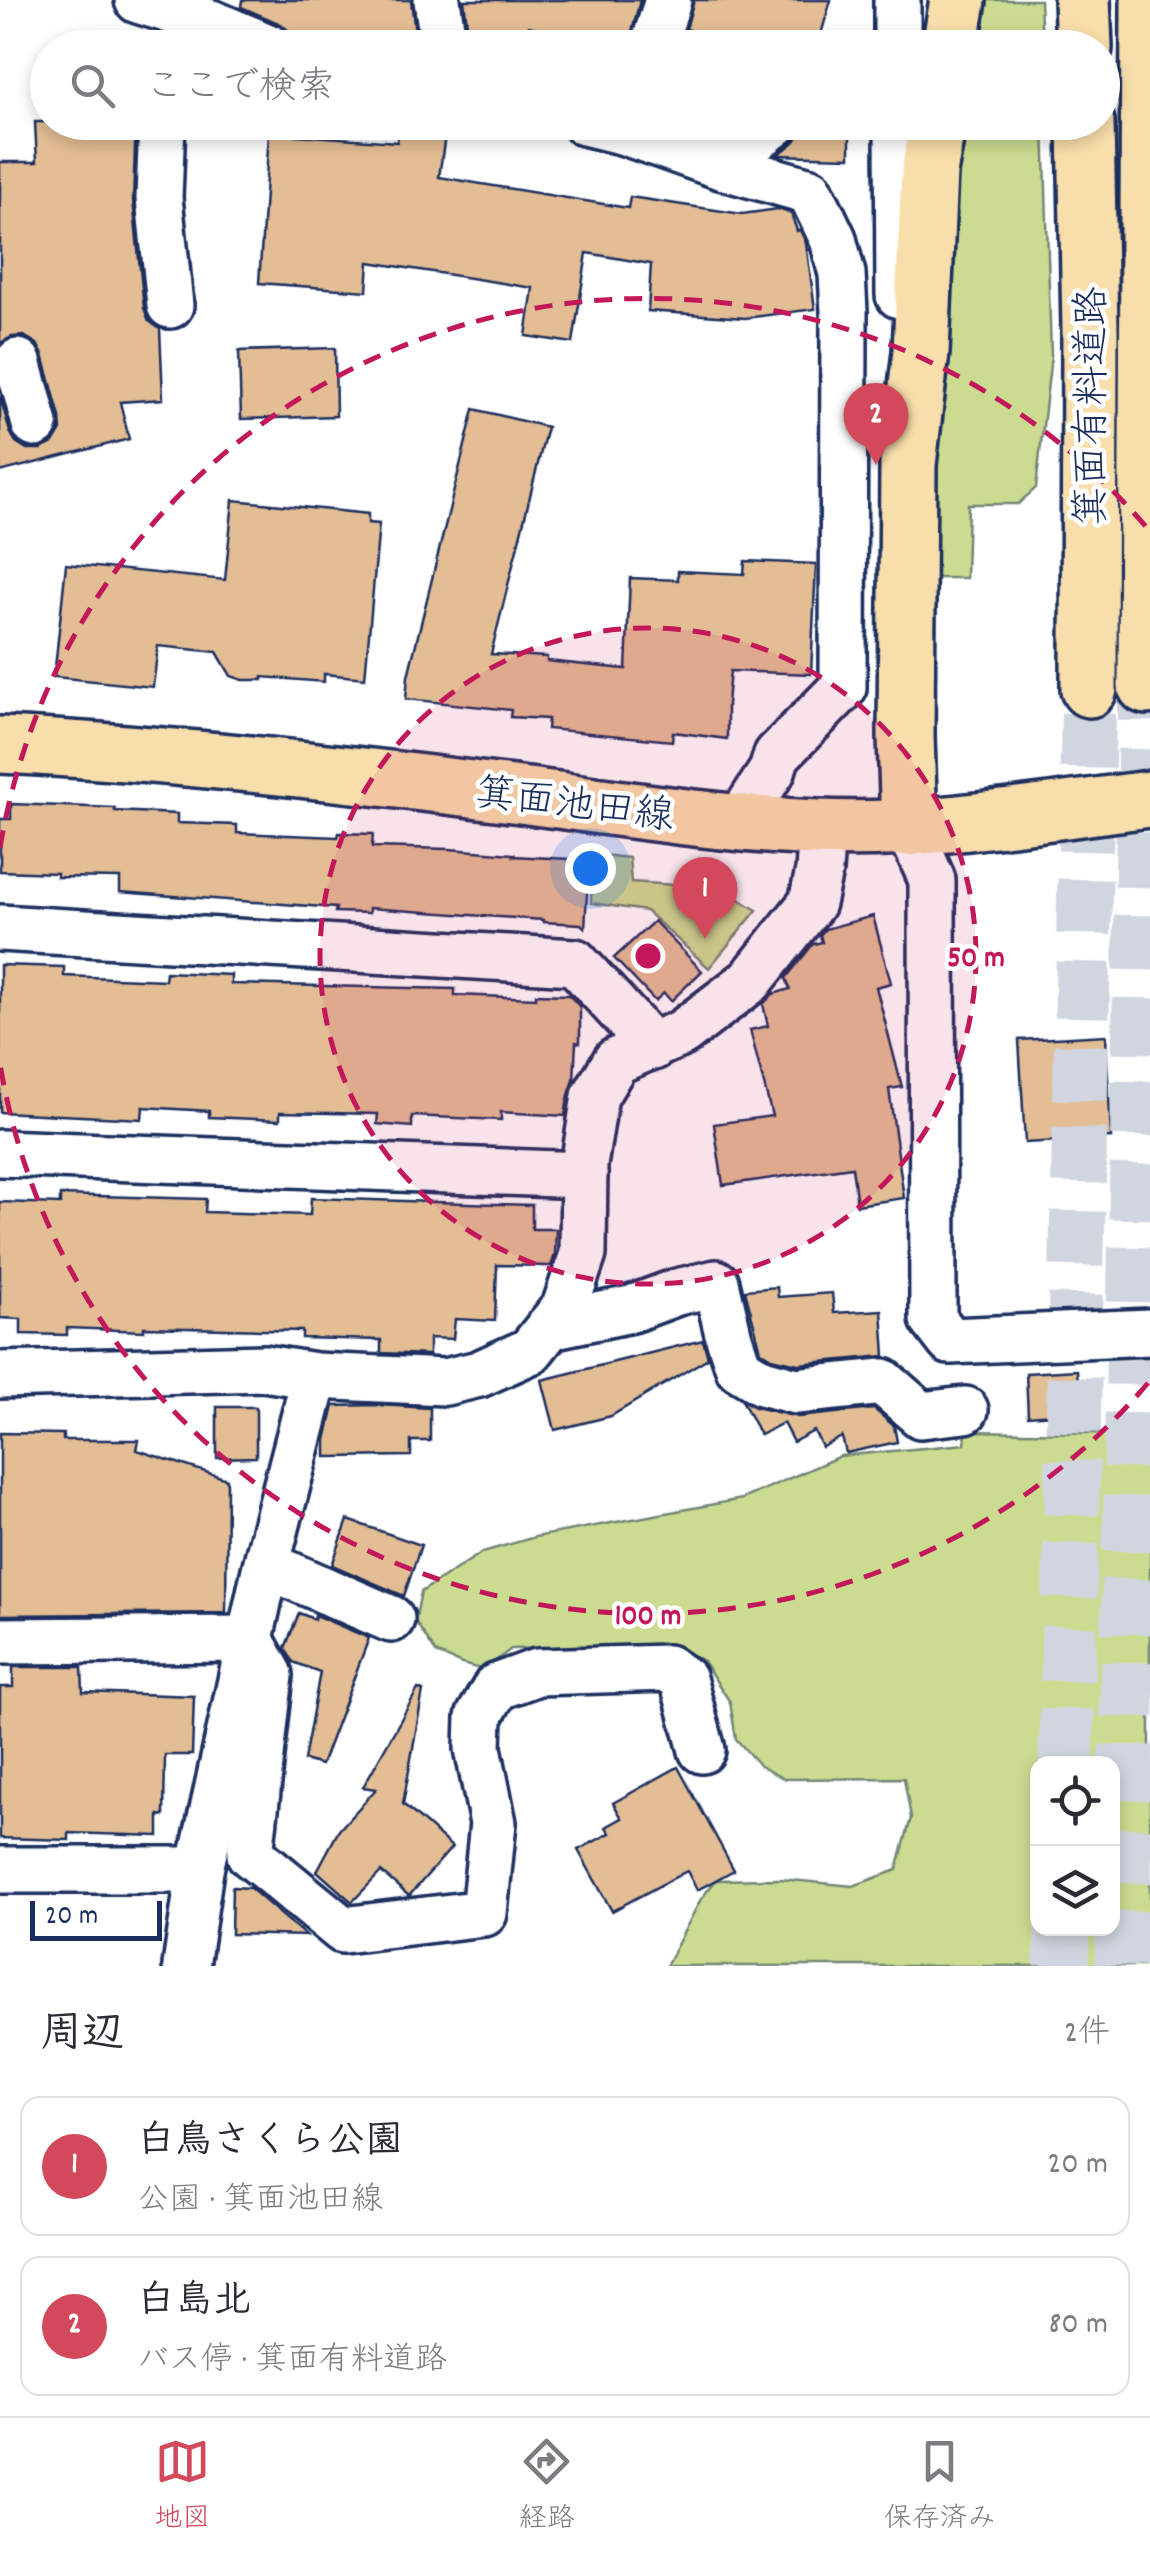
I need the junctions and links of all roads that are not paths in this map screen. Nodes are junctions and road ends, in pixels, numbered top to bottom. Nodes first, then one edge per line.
1 (437, 0) edge
2 (668, 0) edge
3 (958, 0) edge
4 (1082, 0) edge
5 (1150, 0) edge
6 (213, 12) edge
7 (157, 19) edge
8 (242, 30) edge
9 (441, 30) edge
10 (659, 30) edge
11 (953, 30) edge
12 (1083, 30) edge
13 (161, 140) edge
14 (651, 140) edge
15 (754, 140) edge
16 (898, 140) edge
17 (935, 140) edge
18 (1086, 140) edge
19 (722, 166) junction
20 (170, 305) dead end
21 (920, 352) junction
22 (1146, 686) tunnel mouth
23 (1088, 689) tunnel mouth
24 (0, 745) edge
25 (1150, 799) edge
26 (739, 822) junction
27 (910, 828) junction
28 (822, 829) junction
29 (0, 928) edge
30 (656, 1045) junction
31 (0, 1153) edge
32 (584, 1176) junction
33 (550, 1326) junction
34 (1150, 1332) edge
35 (0, 1375) edge
36 (315, 1376) junction
37 (965, 1410) dead end
38 (267, 1566) junction
39 (390, 1619) dead end
40 (250, 1639) junction
41 (0, 1642) edge
42 (702, 1750) dead end
43 (0, 1870) edge
44 (200, 1870) junction
45 (186, 1966) edge

1 - 9 street
2 - 10 street
3 - 11 main road
4 - 12 main road
5 - 22 main road, 箕面有料道路
6 - 7 street
6 - 8 street
13 - 20 street
14 - 19 street
15 - 19 street
16 - 21 street
17 - 21 main road
18 - 23 main road, 箕面有料道路
19 - 26 street
21 - 27 main road
24 - 26 main road, 箕面池田線
25 - 27 main road, 箕面池田線
26 - 28 main road, 箕面池田線
27 - 28 main road, 箕面池田線
27 - 34 street
28 - 30 street
29 - 30 street
30 - 32 street
31 - 32 street
32 - 33 street
33 - 36 street
33 - 37 street
35 - 36 street
36 - 38 street
38 - 39 street
38 - 40 street
40 - 41 street
40 - 42 street
40 - 44 street
43 - 44 street
44 - 45 street

